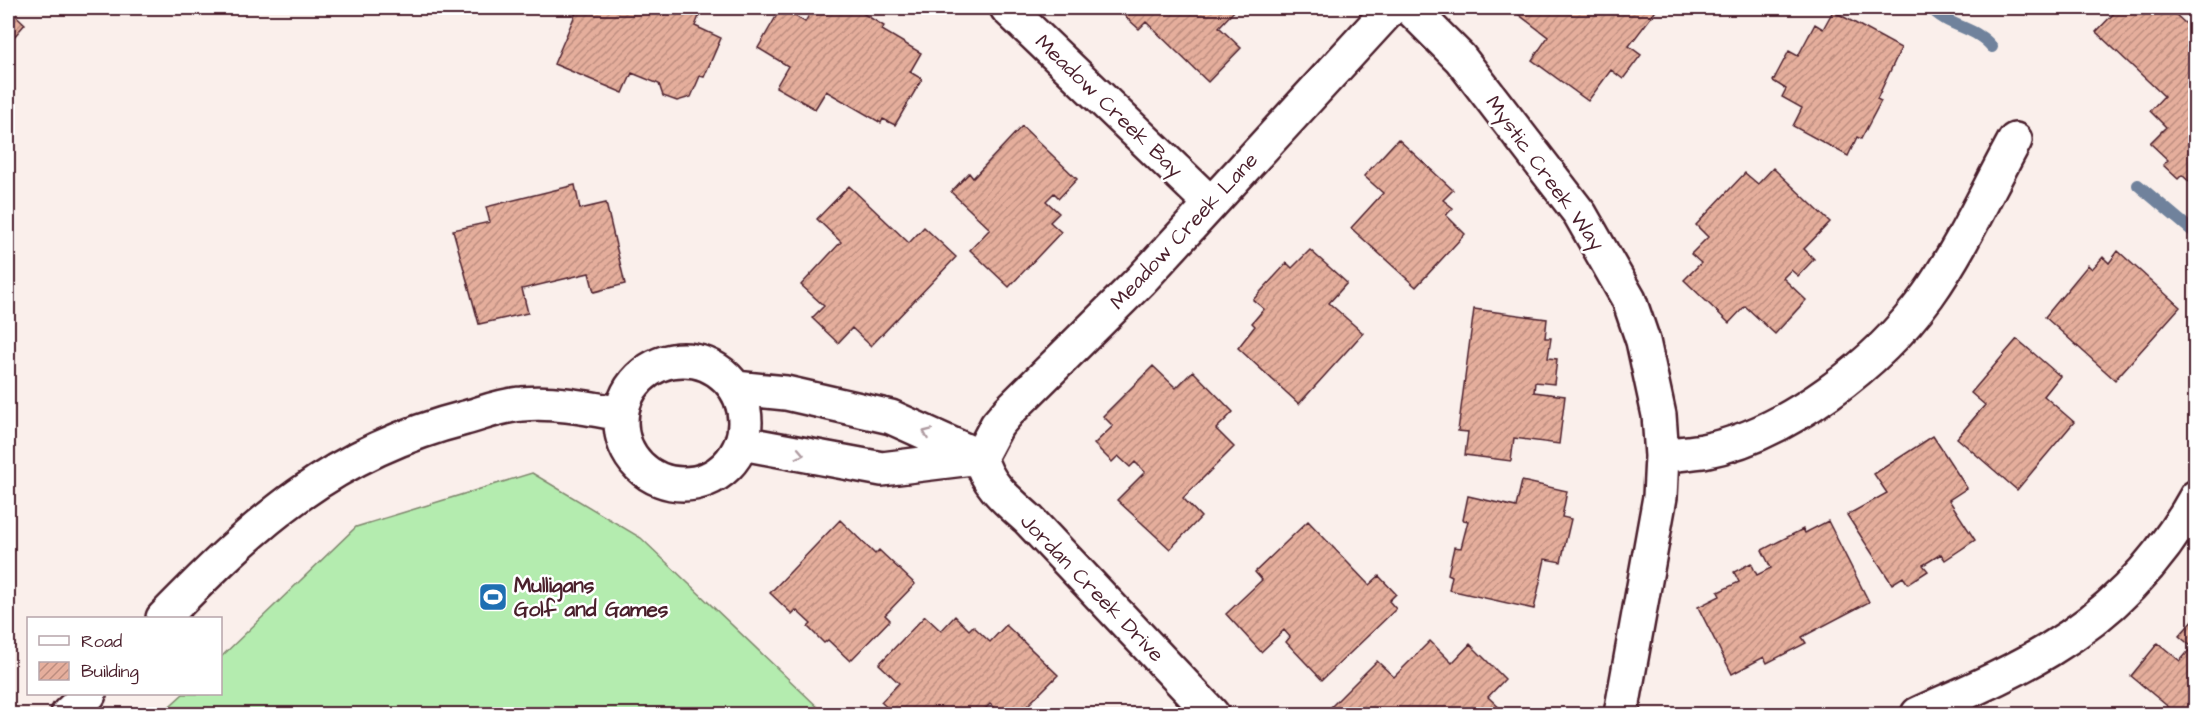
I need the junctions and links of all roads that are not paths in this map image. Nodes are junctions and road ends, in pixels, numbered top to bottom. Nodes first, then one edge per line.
1 (1007, 8) edge
2 (1390, 8) edge
3 (1410, 8) edge
4 (2015, 140) dead end
5 (1211, 204) junction
6 (735, 388) junction
7 (621, 414) junction
8 (742, 443) junction
9 (1662, 456) junction
10 (980, 457) junction
11 (2196, 497) edge
12 (164, 617) edge
13 (87, 695) edge
14 (68, 714) edge
15 (1212, 714) edge
16 (1621, 714) edge
17 (1918, 714) edge

1 - 5 street, Meadow Creek Bay
2 - 5 street, Meadow Creek Lane
3 - 9 street, Mystic Creek Way
4 - 9 street
5 - 10 street, Meadow Creek Lane
6 - 7 street
6 - 8 street
10 -> 6 street
7 - 8 street
7 - 12 street
8 -> 10 street
9 - 16 street, Mystic Creek Way
10 - 15 street, Jordan Creek Drive
11 - 17 street
13 - 14 street

